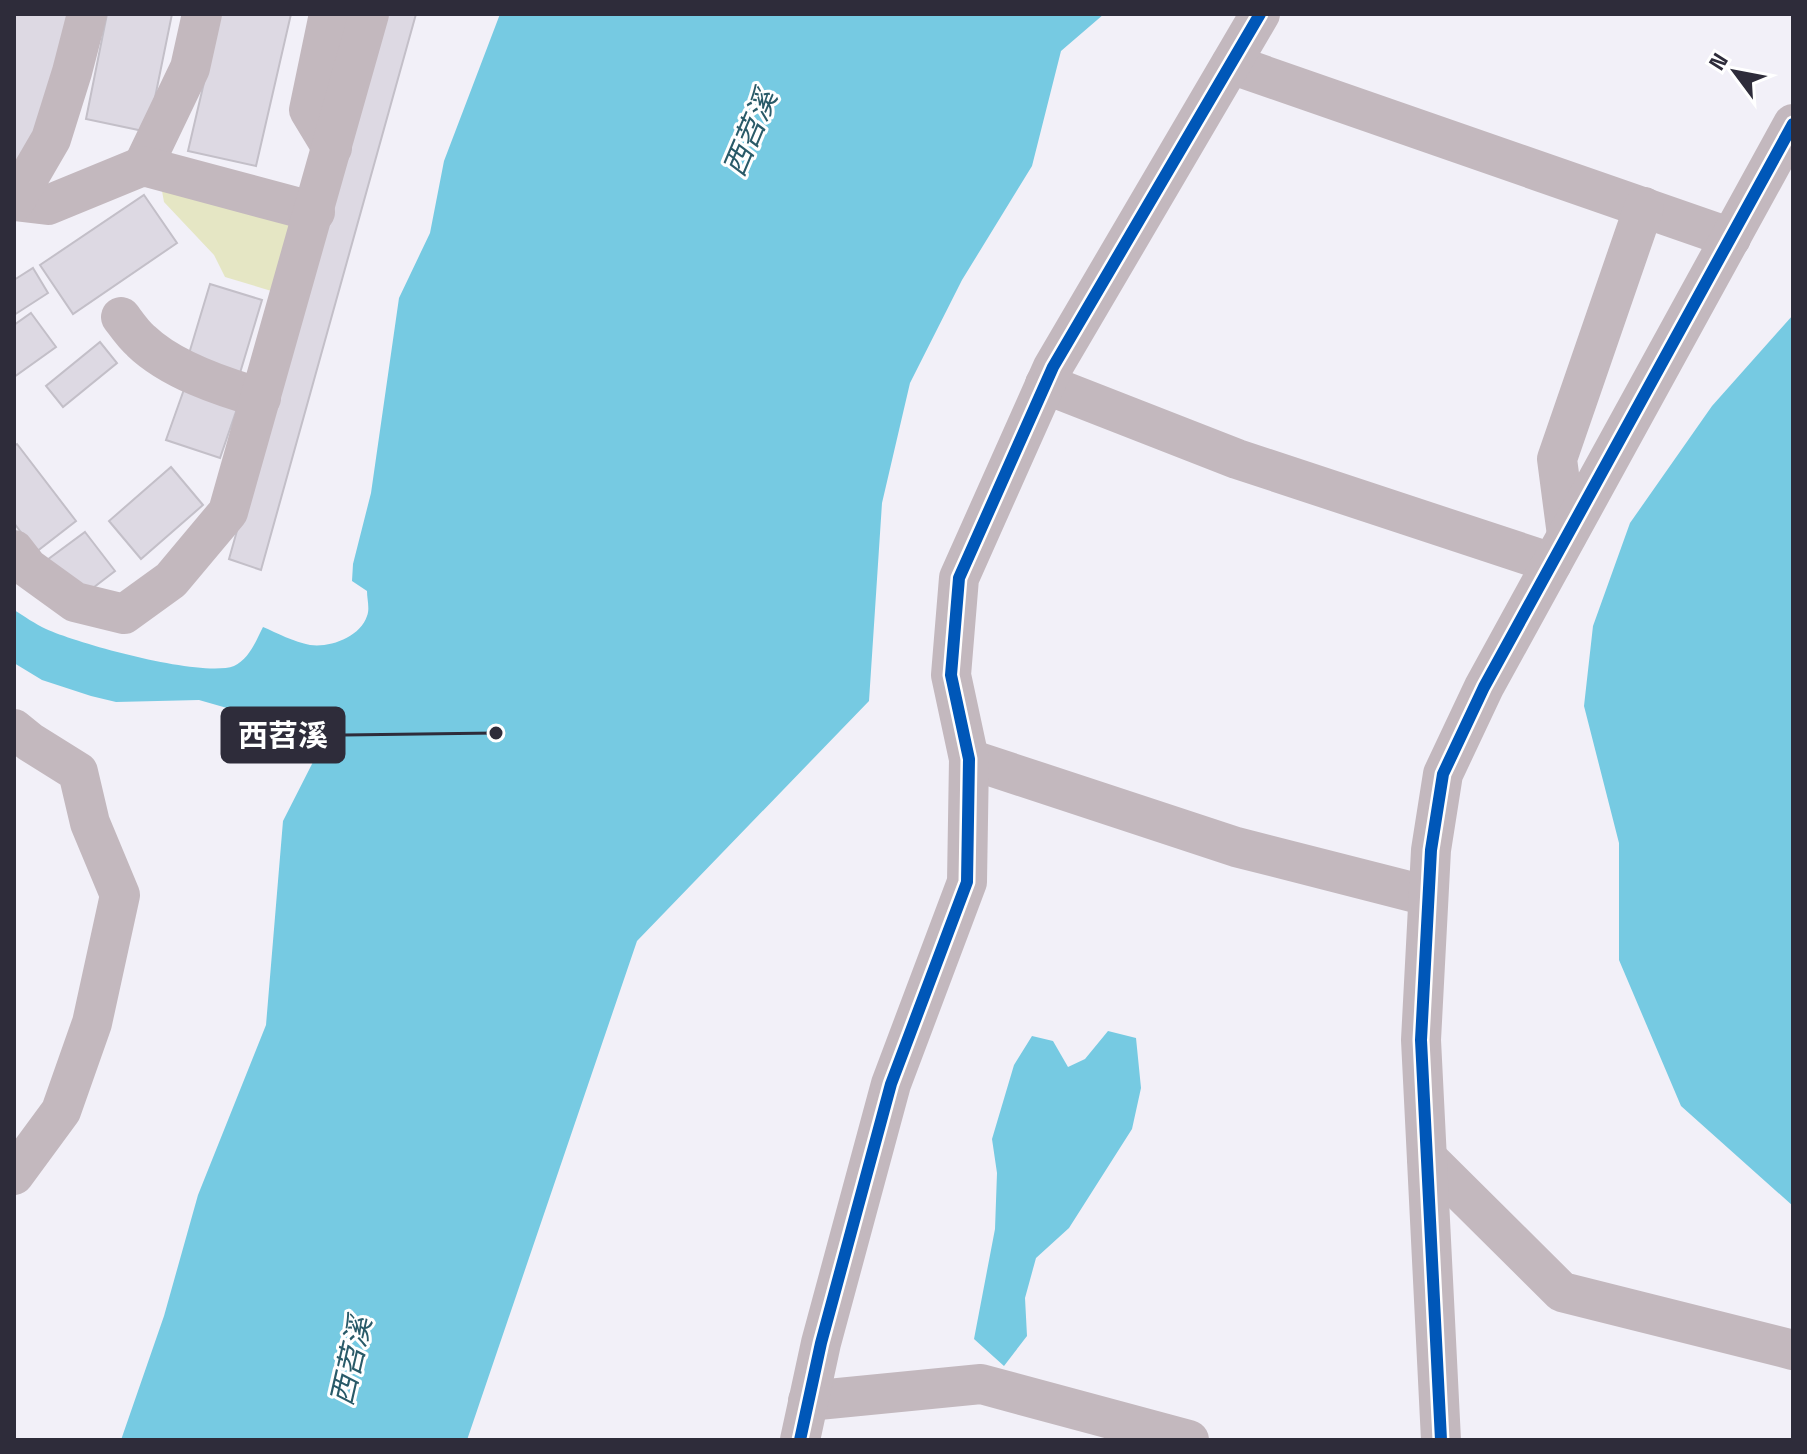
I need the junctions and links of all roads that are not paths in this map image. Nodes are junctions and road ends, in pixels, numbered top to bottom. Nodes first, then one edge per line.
1 (87, 14) edge
2 (202, 14) edge
3 (329, 14) edge
4 (369, 14) edge
5 (1260, 14) edge
6 (1231, 64) junction
7 (1793, 124) edge
8 (332, 148) junction
9 (143, 166) junction
10 (14, 201) edge
11 (1644, 207) junction
12 (315, 212) junction
13 (1731, 238) junction
14 (121, 317) dead end
15 (1045, 384) junction
16 (261, 398) junction
17 (1560, 549) junction
18 (14, 550) edge
19 (14, 729) edge
20 (969, 759) junction
21 (1428, 896) junction
22 (1427, 1158) junction
23 (14, 1175) edge
24 (1793, 1350) edge
25 (808, 1401) junction
26 (800, 1440) edge
27 (1189, 1440) edge
28 (1441, 1440) edge

1 - 10 street
2 - 9 street
3 - 8 street
4 - 8 street
5 - 6 street
6 - 11 street
6 - 15 street
7 - 13 street
8 - 12 street
9 - 10 street
9 - 12 street
11 - 13 street
11 - 17 street
12 - 16 street
13 - 17 street
14 - 16 street
15 - 17 street
15 - 20 street
16 - 18 street
17 - 21 street
19 - 23 street
20 - 21 street
20 - 25 street
21 - 22 street
22 - 24 street
22 - 28 street
25 - 26 street
25 - 27 street

